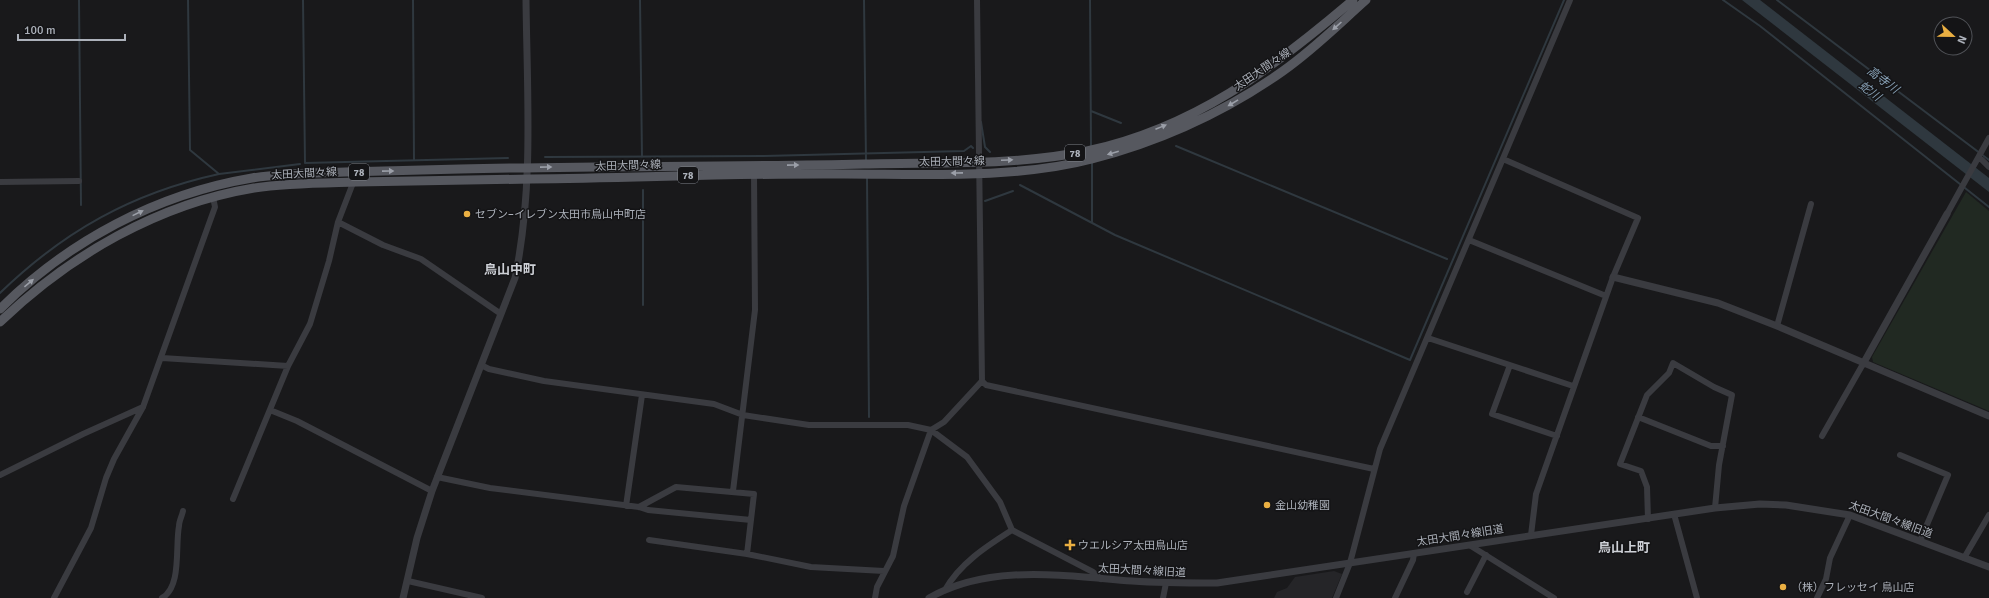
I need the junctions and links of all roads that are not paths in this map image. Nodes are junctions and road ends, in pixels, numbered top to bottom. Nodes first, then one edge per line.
1 (526, 0) edge
2 (978, 0) edge
3 (1353, 0) edge
4 (1366, 0) edge
5 (1570, 0) edge
6 (1989, 138) edge
7 (1978, 158) junction
8 (1503, 159) junction
9 (980, 162) junction
10 (1989, 166) edge
11 (527, 168) junction
12 (754, 173) junction
13 (980, 173) junction
14 (527, 179) junction
15 (79, 181) dead end
16 (0, 182) edge
17 (353, 182) junction
18 (213, 197) junction
19 (1811, 204) dead end
20 (1947, 214) joint
21 (338, 222) junction
22 (1469, 240) junction
23 (1613, 277) junction
24 (1606, 296) junction
25 (0, 309) edge
26 (501, 314) junction
27 (0, 322) edge
28 (1777, 326) junction
29 (1428, 338) junction
30 (162, 358) junction
31 (1863, 364) junction
32 (481, 365) junction
33 (1510, 365) junction
34 (288, 366) junction
35 (982, 381) junction
36 (1573, 386) junction
37 (642, 394) junction
38 (143, 407) junction
39 (270, 410) junction
40 (742, 415) junction
41 (1989, 416) edge
42 (1638, 417) junction
43 (931, 430) junction
44 (1557, 436) junction
45 (1822, 436) dead end
46 (1723, 446) junction
47 (1900, 455) dead end
48 (1374, 469) junction
49 (0, 475) edge
50 (437, 477) junction
51 (432, 491) junction
52 (733, 491) junction
53 (233, 499) dead end
54 (626, 506) junction
55 (639, 506) junction
56 (1715, 508) junction
57 (183, 511) dead end
58 (1674, 514) junction
59 (1850, 515) junction
60 (1989, 515) edge
61 (1648, 519) junction
62 (751, 520) junction
63 (1012, 530) junction
64 (1531, 535) junction
65 (649, 540) dead end
66 (1920, 541) junction
67 (1471, 546) junction
68 (1414, 553) junction
69 (747, 554) junction
70 (1486, 555) junction
71 (1964, 558) junction
72 (1350, 563) junction
73 (1989, 567) edge
74 (884, 571) junction
75 (1101, 579) junction
76 (408, 581) junction
77 (1166, 583) junction
78 (945, 590) junction
79 (1466, 592) dead end
80 (54, 598) edge
81 (162, 598) edge
82 (403, 598) edge
83 (482, 598) edge
84 (875, 598) edge
85 (929, 598) edge
86 (1163, 598) edge
87 (1336, 598) edge
88 (1395, 598) edge
89 (1554, 598) edge
90 (1697, 598) edge
91 (1817, 598) edge

1 - 11 street
2 - 9 street
9 -> 3 main road, 太田大間々線 / 78
4 -> 13 main road, 太田大間々線 / 78
5 - 8 street
6 - 7 street
7 - 10 street
7 - 20 street
8 - 22 street
8 - 23 street
11 -> 9 main road, 太田大間々線 / 78
9 - 13 street
11 - 14 street
25 -> 11 main road, 太田大間々線 / 78
13 -> 12 main road, 太田大間々線 / 78
12 - 14 main road, 太田大間々線 / 78
12 - 40 street
13 - 35 street
14 - 17 main road, 太田大間々線 / 78
14 - 26 street
15 - 16 street
17 - 18 main road, 太田大間々線 / 78
17 - 21 street
18 - 27 main road, 太田大間々線 / 78
18 - 30 street
19 - 28 street
20 - 31 street
21 - 26 street
21 - 34 street
22 - 24 street
22 - 29 street
23 - 24 street
23 - 28 street
24 - 36 street
26 - 32 street
28 - 31 street
29 - 33 street
29 - 48 street
30 - 34 street
30 - 38 street
31 - 41 street
31 - 45 street
32 - 37 street
32 - 50 street
33 - 36 street
33 - 44 street
34 - 39 street
35 - 43 street
35 - 48 street
36 - 44 street
37 - 40 street
37 - 54 street
38 - 49 street
38 - 80 street
39 - 51 street
39 - 53 street
40 - 43 street
40 - 52 street
42 - 46 street
42 - 46 street
42 - 61 street
43 - 63 street
43 - 74 street
44 - 64 street
46 - 56 street
47 - 66 street
48 - 72 street
50 - 51 street
50 - 54 street
51 - 76 street
52 - 55 street
52 - 62 street
54 - 55 street
55 - 62 street
56 - 58 street, 太田大間々線旧道
56 - 59 street, 太田大間々線旧道
57 - 81 street
58 - 61 street, 太田大間々線旧道
58 - 90 street
59 - 66 street, 太田大間々線旧道
59 - 91 street
60 - 71 street
61 - 64 street, 太田大間々線旧道
62 - 69 street
63 - 75 street
63 - 78 street
64 - 67 street, 太田大間々線旧道
65 - 69 street
66 - 71 street, 太田大間々線旧道
67 - 68 street, 太田大間々線旧道
67 - 70 street
68 - 72 street, 太田大間々線旧道
68 - 88 street
69 - 74 street
70 - 79 street
70 - 89 street
71 - 73 street, 太田大間々線旧道
72 - 77 street, 太田大間々線旧道
72 - 87 street
74 - 84 street
75 - 77 street, 太田大間々線旧道
75 - 78 street, 太田大間々線旧道
76 - 82 street
76 - 83 street
77 - 86 street
78 - 85 street, 太田大間々線旧道

